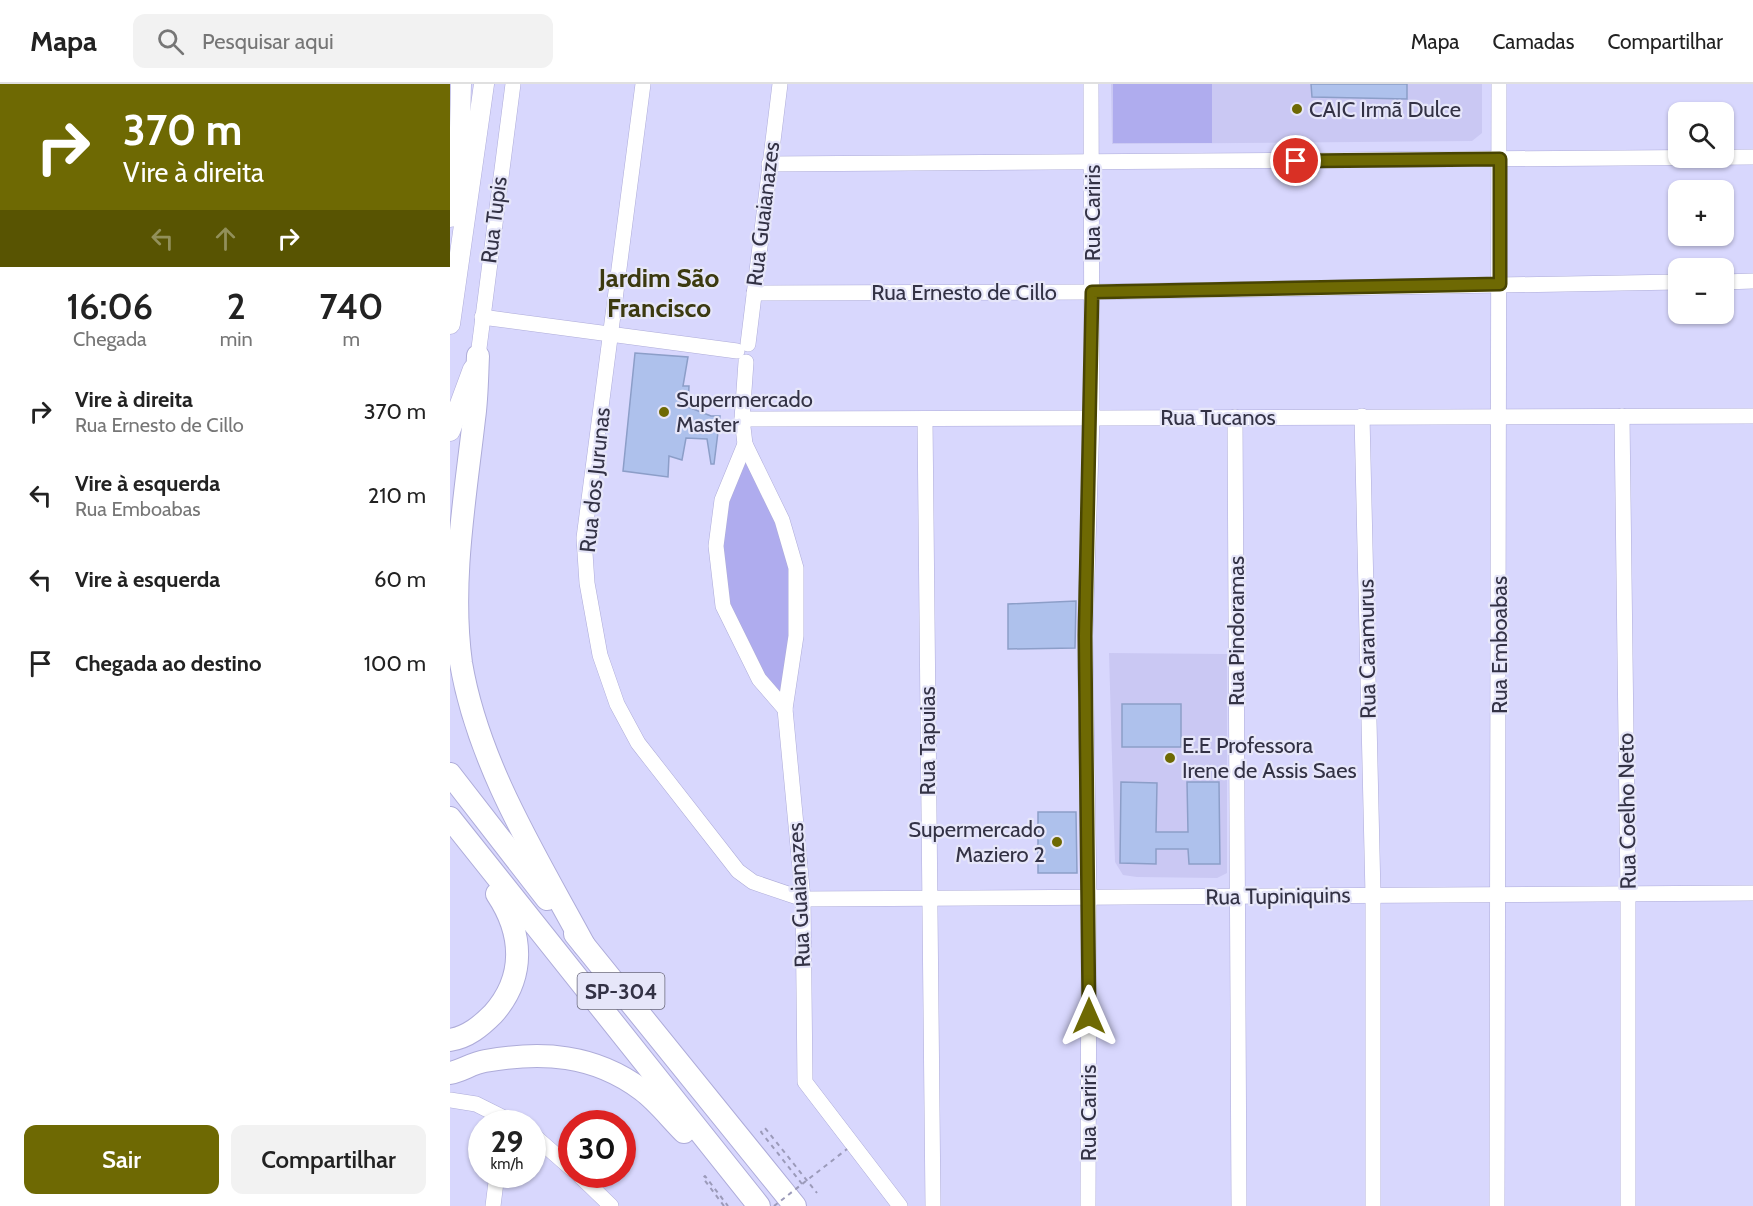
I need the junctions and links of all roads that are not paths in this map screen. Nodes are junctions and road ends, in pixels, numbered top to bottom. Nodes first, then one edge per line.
1 (461, 84) edge
2 (484, 84) edge
3 (513, 84) edge
4 (643, 84) edge
5 (780, 84) edge
6 (1091, 84) edge
7 (1499, 84) edge
8 (1753, 157) edge
9 (1500, 159) junction
10 (1092, 163) junction
11 (769, 164) junction
12 (450, 217) edge
13 (1753, 281) edge
14 (1668, 282) edge
15 (1734, 282) edge
16 (1500, 284) junction
17 (1092, 292) junction
18 (754, 293) junction
19 (482, 317) junction
20 (450, 324) edge
21 (612, 335) junction
22 (744, 352) junction
23 (478, 356) junction
24 (1362, 416) junction
25 (1622, 416) junction
26 (1753, 416) edge
27 (1092, 417) junction
28 (1235, 417) junction
29 (1500, 417) junction
30 (742, 419) junction
31 (924, 419) junction
32 (450, 431) edge
33 (744, 444) junction
34 (785, 709) junction
35 (450, 774) edge
36 (450, 818) edge
37 (450, 826) edge
38 (1753, 893) edge
39 (1628, 894) junction
40 (1373, 895) junction
41 (1498, 895) junction
42 (1238, 896) junction
43 (928, 897) junction
44 (1089, 897) junction
45 (803, 899) junction
46 (584, 945) junction
47 (450, 1040) edge
48 (452, 1074) edge
49 (453, 1100) edge
50 (487, 1110) edge
51 (546, 1146) edge
52 (558, 1157) edge
53 (495, 1188) edge
54 (592, 1188) edge
55 (493, 1206) edge
56 (611, 1206) edge
57 (757, 1206) edge
58 (795, 1206) edge
59 (900, 1206) edge
60 (933, 1206) edge
61 (1088, 1206) edge
62 (1239, 1206) edge
63 (1373, 1206) edge
64 (1497, 1206) edge
65 (1628, 1206) edge

1 - 12 main road
2 - 20 main road
3 - 19 street, Rua Tupis
4 - 21 street, Rua dos Jurunas
5 - 11 street, Rua Guaianazes
6 - 10 street, Rua Cariris
7 - 9 street, Rua Emboabas
8 - 9 street
9 - 10 street
9 - 16 street, Rua Emboabas
10 - 11 street
10 - 17 street, Rua Cariris
11 - 18 street, Rua Guaianazes
13 - 15 street
14 - 16 street, Rua Ernesto de Cillo
16 - 17 street, Rua Ernesto de Cillo
16 - 29 street, Rua Emboabas
17 - 18 street, Rua Ernesto de Cillo
17 - 27 street, Rua Cariris
18 - 22 street, Rua Guaianazes
19 - 21 street
19 - 23 street, Rua Tupis
21 - 22 street
21 - 45 street, Rua dos Jurunas
22 - 30 street
23 - 32 main road
23 - 46 highway
24 - 28 street, Rua Tucanos
24 - 29 street, Rua Tucanos
24 - 40 street, Rua Caramurus
25 - 26 street, Rua Tucanos
25 - 29 street, Rua Tucanos
25 - 39 street, Rua Coelho Neto
27 - 28 street, Rua Tucanos
27 - 31 street, Rua Tucanos
27 - 44 street, Rua Cariris
28 - 42 street, Rua Pindoramas
29 - 41 street, Rua Emboabas
30 - 31 street, Rua Tucanos
30 - 33 street, Rua Guaianazes
31 - 43 street, Rua Tapuias
33 - 34 street, Rua Guaianazes
33 - 34 street, Rua Guaianazes
34 - 45 street, Rua Guaianazes
35 - 46 highway, SP-304
36 - 57 highway, SP-304
37 - 47 highway
38 - 39 street, Rua Tupiniquins
39 - 41 street, Rua Tupiniquins
39 - 65 street, Rua Coelho Neto
40 - 41 street, Rua Tupiniquins
40 - 42 street, Rua Tupiniquins
40 - 63 street, Rua Caramurus
41 - 64 street, Rua Emboabas
42 - 44 street, Rua Tupiniquins
42 - 62 street, Rua Pindoramas
43 - 44 street, Rua Tupiniquins
43 - 45 street, Rua Tupiniquins
43 - 60 street, Rua Tapuias
44 - 61 street, Rua Cariris
45 - 59 street, Rua Guaianazes
46 - 58 highway, SP-304
48 - 49 street
48 - 57 highway
49 - 50 street
51 - 52 street
53 - 55 street
54 - 56 street

